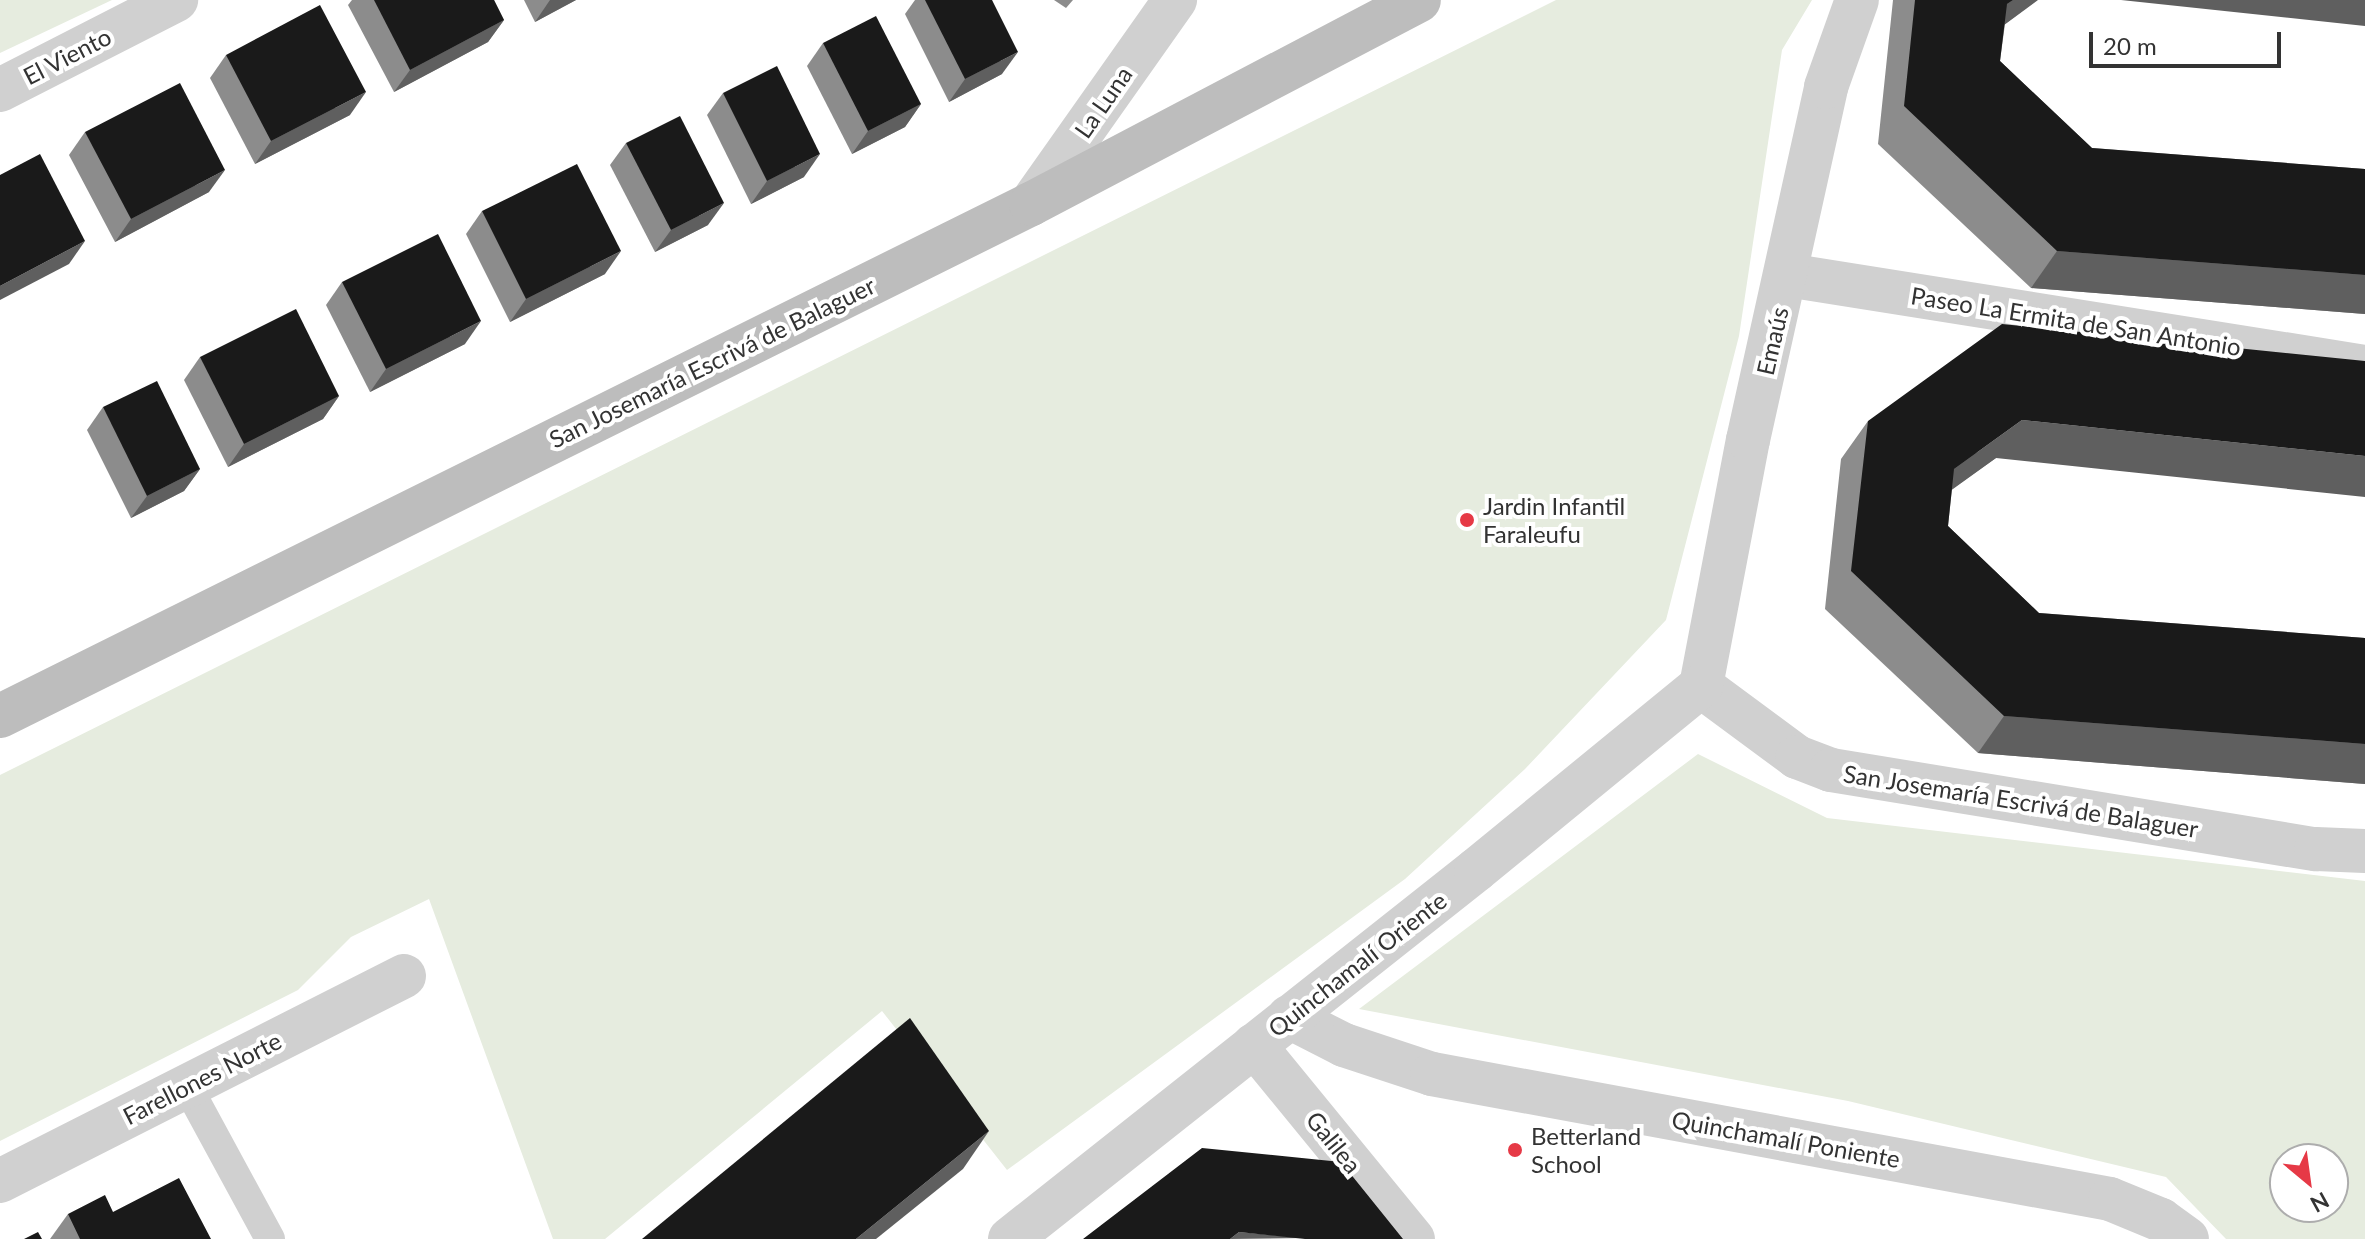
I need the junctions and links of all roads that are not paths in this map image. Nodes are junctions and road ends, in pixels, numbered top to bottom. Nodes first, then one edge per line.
1 (176, 0) edge
2 (1175, 0) edge
3 (1419, 0) edge
4 (1857, 0) edge
5 (0, 90) edge
6 (1031, 204) junction
7 (1787, 275) junction
8 (2365, 367) edge
9 (1701, 686) junction
10 (0, 716) edge
11 (2365, 851) edge
12 (404, 976) dead end
13 (1289, 1017) junction
14 (1254, 1045) junction
15 (187, 1086) junction
16 (0, 1181) edge
17 (270, 1239) edge
18 (1010, 1239) edge
19 (1413, 1239) edge
20 (2187, 1239) edge

1 - 5 street, El Viento
2 - 6 street, La Luna
3 - 6 street, San Josemaría Escrivá de Balaguer
4 - 7 street, Emaús
6 - 10 street, San Josemaría Escrivá de Balaguer
7 - 8 street, Paseo La Ermita de San Antonio
7 - 9 street, Emaús
9 - 11 street, San Josemaría Escrivá de Balaguer
9 - 13 street, Quinchamalí Oriente
12 - 15 street, Farellones Norte
13 - 14 street, Quinchamalí Oriente
13 - 20 street, Quinchamalí Poniente
14 - 18 street, Quinchamalí Oriente
14 - 19 street, Galilea
15 - 16 street, Farellones Norte
15 - 17 lane

